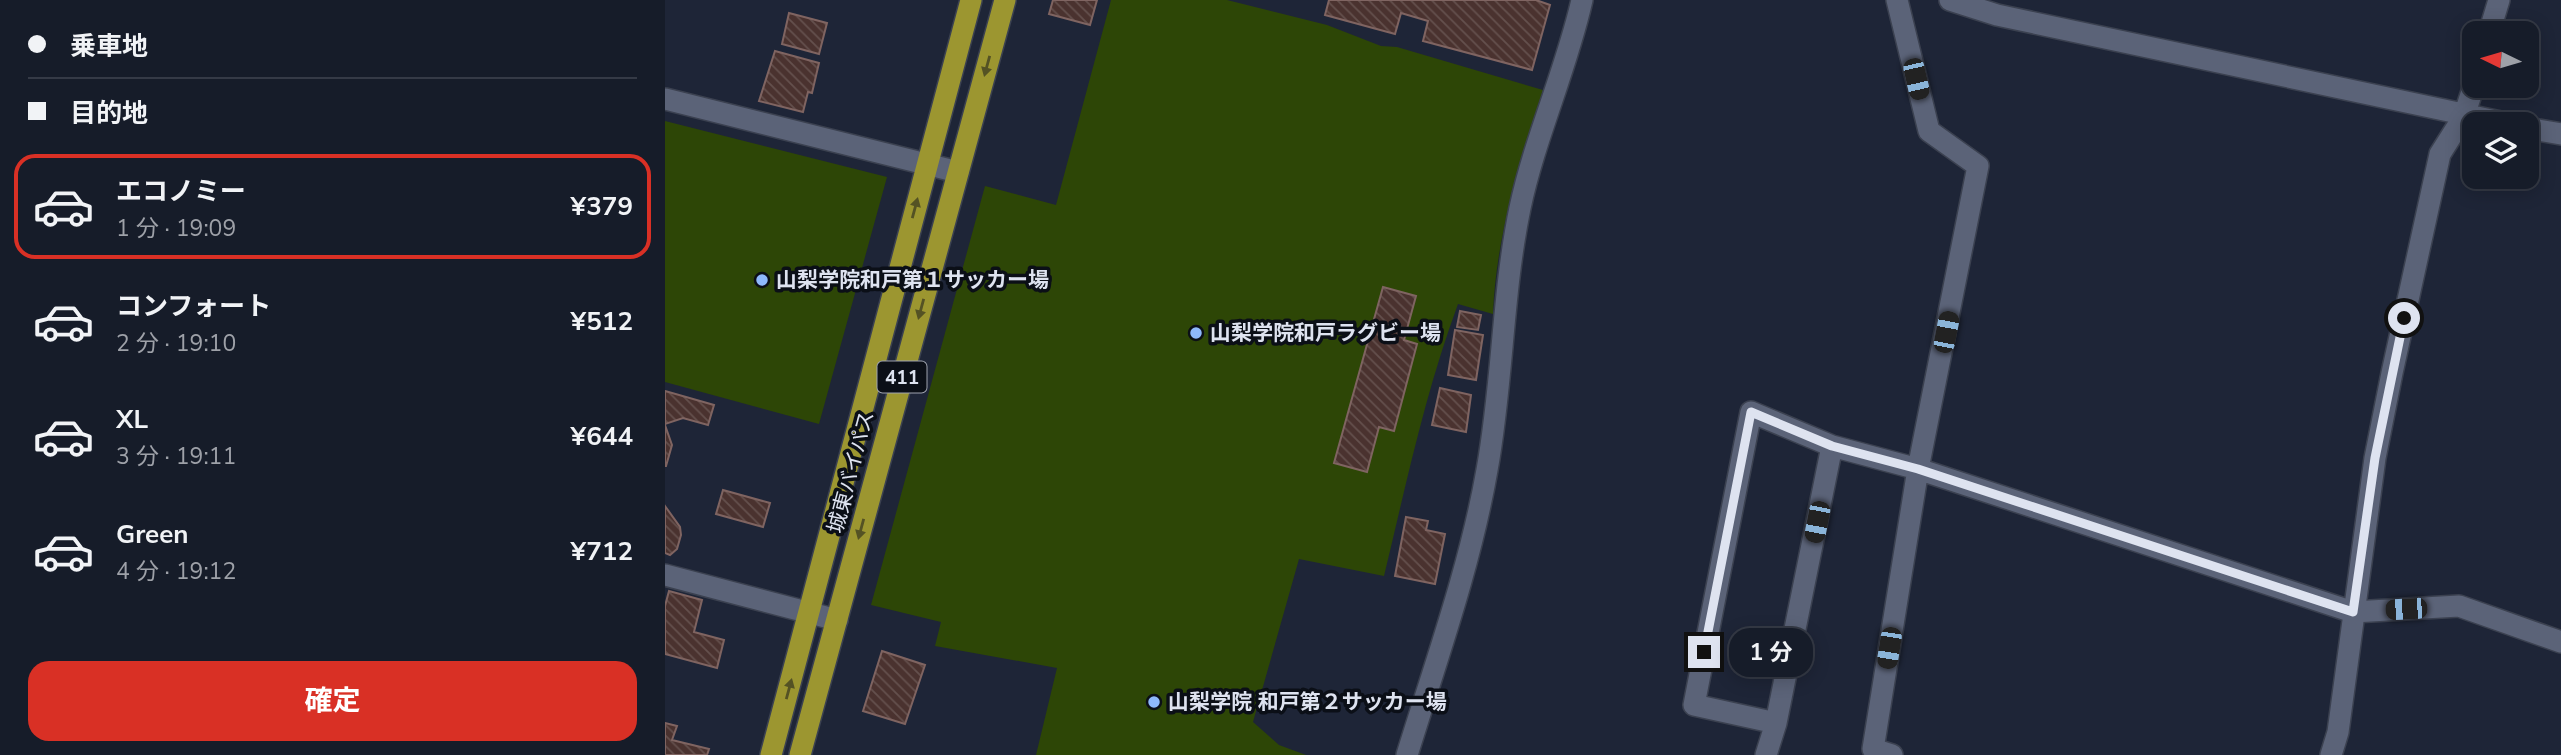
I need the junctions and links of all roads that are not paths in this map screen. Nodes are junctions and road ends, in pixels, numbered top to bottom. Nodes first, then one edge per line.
1 (971, 0) edge
2 (1005, 0) edge
3 (1582, 0) edge
4 (1898, 0) edge
5 (1950, 0) edge
6 (2499, 0) edge
7 (2493, 21) edge
8 (665, 99) edge
9 (2462, 116) edge
10 (2462, 119) edge
11 (2539, 130) edge
12 (2561, 134) edge
13 (926, 165) junction
14 (958, 172) junction
15 (1832, 446) junction
16 (1918, 469) junction
17 (665, 575) edge
18 (809, 612) junction
19 (2353, 612) junction
20 (837, 620) junction
21 (2561, 642) edge
22 (1776, 723) junction
23 (771, 755) edge
24 (800, 755) edge
25 (1407, 755) edge
26 (1766, 755) edge
27 (1892, 755) edge
28 (2331, 755) edge

1 - 13 highway, 城東バイパス / 411
2 -> 14 highway, 城東バイパス / 411
3 - 25 street
4 - 16 street
5 - 9 street
6 - 7 street
8 - 13 street
10 - 19 street
11 - 12 street
13 - 14 street
18 -> 13 highway, 城東バイパス / 411
14 -> 20 highway, 城東バイパス / 411
15 - 16 street
15 - 22 street
15 - 22 street
16 - 19 street
16 - 27 street
17 - 18 street
18 - 20 street
23 -> 18 highway, 城東バイパス / 411
19 - 21 street
19 - 28 street
20 - 24 highway, 城東バイパス / 411
22 - 26 street

